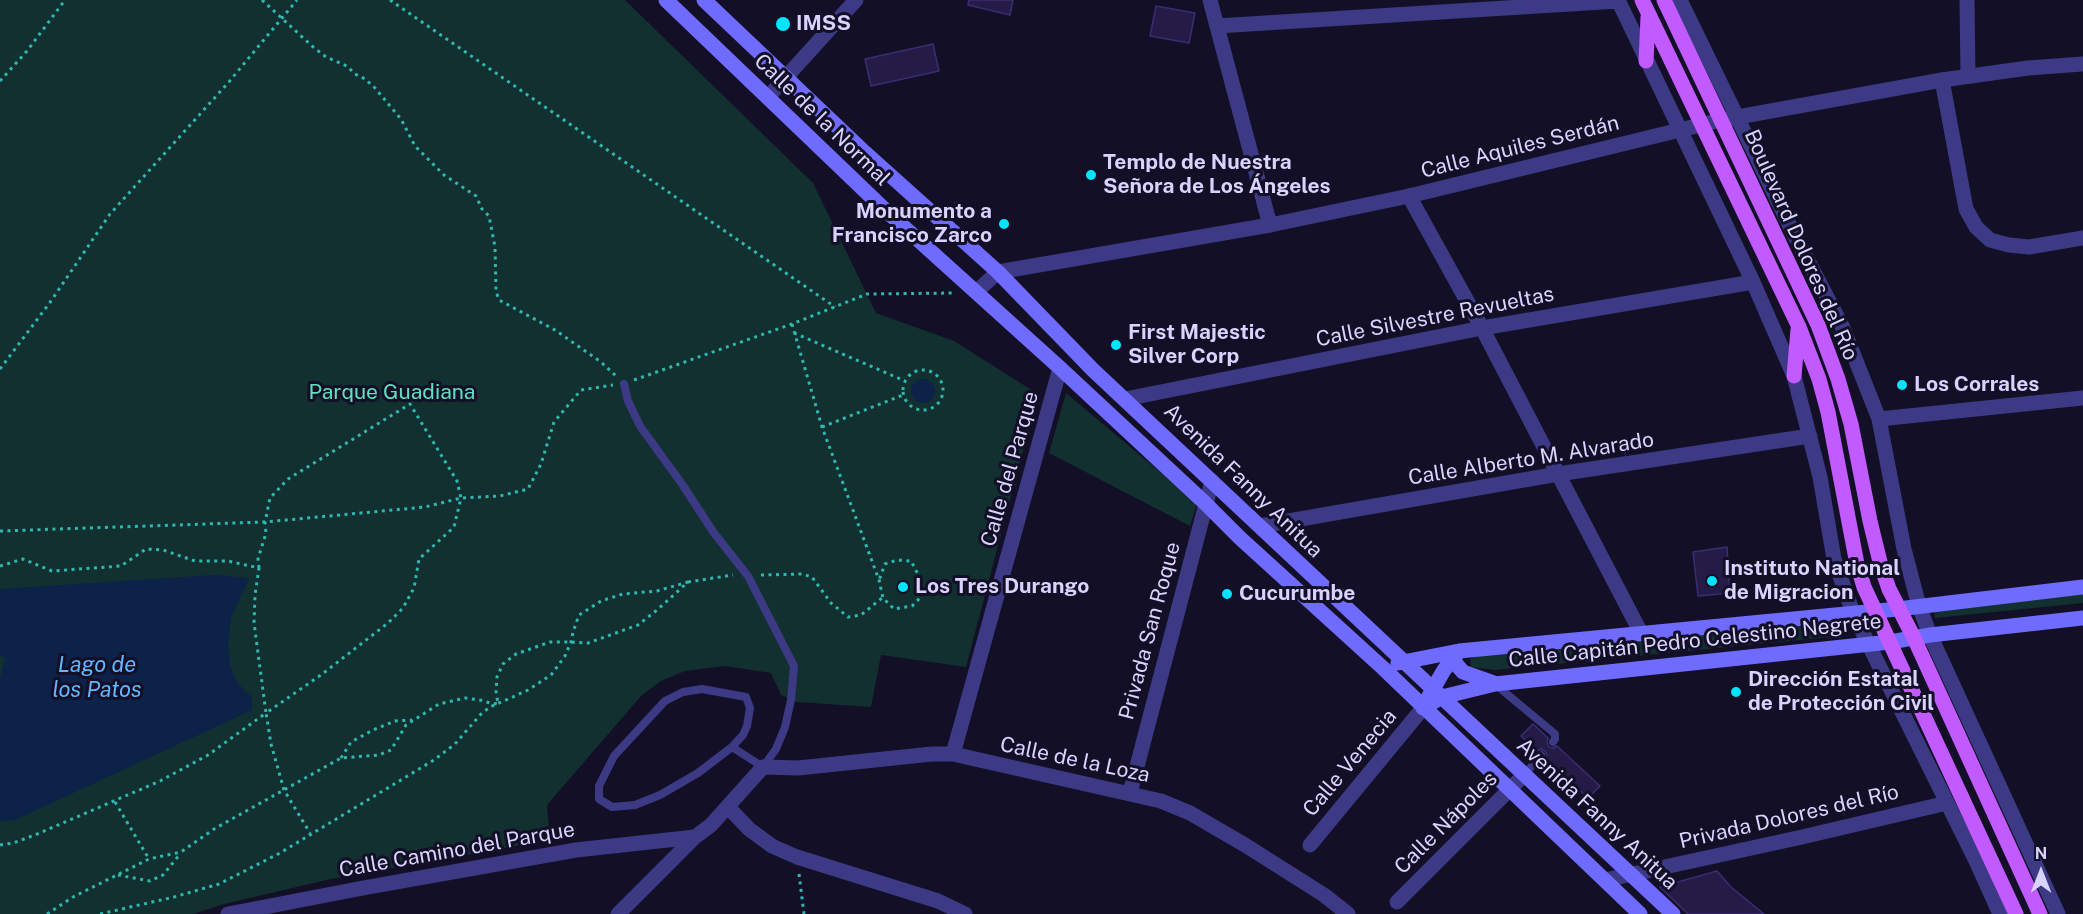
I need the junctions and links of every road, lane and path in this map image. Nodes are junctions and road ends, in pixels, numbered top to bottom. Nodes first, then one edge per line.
1 (65, 0) edge
2 (262, 0) edge
3 (297, 0) edge
4 (390, 0) edge
5 (666, 0) edge
6 (704, 0) edge
7 (856, 0) edge
8 (1210, 0) edge
9 (1664, 0) edge
10 (1680, 0) edge
11 (1967, 0) edge
12 (1618, 1) edge
13 (1645, 7) edge
14 (281, 19) junction
15 (1217, 26) junction
16 (1646, 61) junction
17 (2083, 64) edge
18 (1968, 76) junction
19 (785, 77) junction
20 (1942, 80) junction
21 (0, 81) edge
22 (768, 97) junction
23 (1737, 117) junction
24 (1721, 120) junction
25 (1701, 124) junction
26 (1679, 129) junction
27 (1409, 196) junction
28 (1270, 225) junction
29 (2083, 238) edge
30 (998, 272) junction
31 (1753, 282) junction
32 (976, 292) junction
33 (835, 307) junction
34 (792, 324) junction
35 (1798, 327) junction
36 (1482, 328) junction
37 (794, 333) junction
38 (1060, 368) junction
39 (0, 369) edge
40 (1093, 370) junction
41 (1794, 376) junction
42 (905, 381) junction
43 (624, 384) junction
44 (903, 395) junction
45 (2083, 398) edge
46 (1125, 399) junction
47 (1879, 419) junction
48 (822, 427) junction
49 (1810, 436) junction
50 (1558, 474) junction
51 (1212, 481) junction
52 (461, 498) junction
53 (1205, 503) junction
54 (265, 522) junction
55 (1260, 526) junction
56 (0, 531) edge
57 (0, 566) edge
58 (259, 568) junction
59 (748, 576) junction
60 (879, 580) junction
61 (687, 582) junction
62 (2083, 587) edge
63 (883, 598) junction
64 (1919, 606) junction
65 (1898, 609) junction
66 (1874, 611) junction
67 (1853, 613) junction
68 (2083, 618) edge
69 (1641, 633) junction
70 (1930, 635) junction
71 (1914, 638) junction
72 (571, 642) junction
73 (1890, 642) junction
74 (1870, 644) junction
75 (1456, 654) junction
76 (1402, 662) junction
77 (1383, 668) junction
78 (1495, 684) junction
79 (1438, 692) junction
80 (1423, 708) junction
81 (266, 714) junction
82 (412, 720) junction
83 (1553, 742) dead end
84 (732, 747) junction
85 (953, 754) junction
86 (1541, 755) dead end
87 (341, 758) junction
88 (763, 767) junction
89 (1525, 774) junction
90 (1510, 789) junction
91 (284, 790) junction
92 (1130, 793) junction
93 (115, 801) junction
94 (1947, 802) junction
95 (728, 807) junction
96 (310, 833) junction
97 (696, 837) junction
98 (0, 845) edge
99 (1310, 845) dead end
100 (181, 852) junction
101 (797, 857) junction
102 (149, 860) junction
103 (118, 874) junction
104 (1631, 874) junction
105 (1605, 880) junction
106 (1653, 895) junction
107 (1397, 902) dead end
108 (1636, 913) edge
109 (47, 914) edge
110 (100, 914) edge
111 (228, 914) edge
112 (618, 914) edge
113 (804, 914) edge
114 (965, 914) edge
115 (1348, 914) edge
116 (1673, 914) edge
117 (2000, 914) edge
118 (2016, 914) edge
119 (2040, 914) edge
120 (2058, 914) edge

1 - 21 path
2 - 14 path
3 - 14 path
4 - 33 path
5 - 22 main road, Calle de la Normal
6 - 19 main road, Calle de la Normal
7 - 19 street
8 - 15 street
9 - 24 main road, Boulevard Dolores del Río
10 - 23 street
11 - 18 street
12 - 15 street
12 - 16 street
13 - 16 main road
13 - 25 main road, Boulevard Dolores del Río
14 - 39 path
14 - 43 path
15 - 28 street
16 - 26 street
17 - 18 street, Calle Aquiles Serdán
18 - 20 street, Calle Aquiles Serdán
19 - 22 street
19 - 30 main road, Calle de la Normal
20 - 23 street, Calle Aquiles Serdán
20 - 29 street
22 - 32 main road, Calle de la Normal
23 - 24 street, Calle Aquiles Serdán
23 - 47 street
24 - 25 street, Calle Aquiles Serdán
24 - 65 main road, Boulevard Dolores del Río
25 - 26 street, Calle Aquiles Serdán
25 - 35 main road, Boulevard Dolores del Río
26 - 27 street, Calle Aquiles Serdán
26 - 31 street
27 - 28 street, Calle Aquiles Serdán
27 - 36 street
28 - 30 street, Calle Aquiles Serdán
30 - 32 street
30 - 40 main road, Avenida Fanny Anitua
31 - 36 street, Calle Silvestre Revueltas
31 - 41 street
32 - 33 path
32 - 38 main road, Avenida Fanny Anitua
33 - 34 path
34 - 37 path
34 - 43 path
35 - 41 main road
35 - 66 main road, Boulevard Dolores del Río
36 - 46 street, Calle Silvestre Revueltas
36 - 50 street
37 - 42 path
37 - 48 path
38 - 40 main road
38 - 53 main road, Avenida Fanny Anitua
38 - 85 street, Calle del Parque
40 - 46 main road, Avenida Fanny Anitua
41 - 49 street
42 - 44 path
42 - 44 path
43 - 52 path
43 - 59 lane
44 - 48 path
45 - 47 street
46 - 51 main road, Avenida Fanny Anitua
47 - 64 street
48 - 60 path
49 - 50 street, Calle Alberto M. Alvarado
49 - 67 street
50 - 55 street, Calle Alberto M. Alvarado
50 - 69 street
51 - 53 street, Privada San Roque
51 - 55 main road, Avenida Fanny Anitua
52 - 54 path
52 - 54 path
52 - 81 path
53 - 77 main road, Avenida Fanny Anitua
53 - 92 street, Privada San Roque
54 - 56 path
54 - 58 path
55 - 76 main road, Avenida Fanny Anitua
57 - 58 path
58 - 81 path
59 - 61 path
59 - 63 path
59 - 88 lane
60 - 63 path
60 - 63 path
61 - 72 path
61 - 72 path
62 - 64 main road, Calle Capitán Pedro Celestino Negrete
64 - 65 main road, Calle Capitán Pedro Celestino Negrete
64 - 70 street
65 - 66 main road, Calle Capitán Pedro Celestino Negrete
65 - 71 main road, Boulevard Dolores del Río
66 - 67 main road, Calle Capitán Pedro Celestino Negrete
66 - 73 main road, Boulevard Dolores del Río
67 - 69 main road, Calle Capitán Pedro Celestino Negrete
67 - 74 street
68 - 70 main road, Calle Capitán Pedro Celestino Negrete
69 - 75 main road, Calle Capitán Pedro Celestino Negrete
70 - 71 main road, Calle Capitán Pedro Celestino Negrete
70 - 120 street
71 - 73 main road, Calle Capitán Pedro Celestino Negrete
71 - 119 main road, Boulevard Dolores del Río
72 - 82 path
72 - 96 path
73 - 74 main road, Calle Capitán Pedro Celestino Negrete
73 - 118 main road, Boulevard Dolores del Río
74 - 78 main road, Calle Capitán Pedro Celestino Negrete
74 - 94 street
75 - 76 main road, Calle Capitán Pedro Celestino Negrete
75 - 78 main road
75 - 79 main road
76 - 77 main road, Calle Capitán Pedro Celestino Negrete
76 - 79 main road, Avenida Fanny Anitua
77 - 80 main road, Avenida Fanny Anitua
78 - 79 main road, Calle Capitán Pedro Celestino Negrete
78 - 83 lane
79 - 80 main road, Calle Capitán Pedro Celestino Negrete
79 - 89 main road, Avenida Fanny Anitua
80 - 90 main road, Avenida Fanny Anitua
80 - 99 street, Calle Venecia
81 - 91 path
81 - 93 path
82 - 87 path
82 - 87 path
84 - 84 lane
84 - 88 lane
85 - 88 street, Calle de la Loza
85 - 92 street, Calle de la Loza
86 - 89 lane
87 - 91 path
88 - 95 street
89 - 90 street, Calle Nápoles
89 - 104 main road, Avenida Fanny Anitua
90 - 105 main road, Avenida Fanny Anitua
90 - 107 street, Calle Nápoles
91 - 96 path
91 - 100 path
92 - 115 street, Calle de la Loza
93 - 98 path
93 - 102 path
94 - 104 street, Privada Dolores del Río
94 - 117 street
95 - 97 street
95 - 101 street
96 - 110 path
97 - 111 street, Calle Camino del Parque
97 - 112 street
100 - 102 path
100 - 103 path
101 - 113 path
101 - 114 street
102 - 103 path
103 - 109 path
104 - 105 street, Privada Dolores del Río
104 - 106 main road, Avenida Fanny Anitua
105 - 108 main road, Avenida Fanny Anitua
106 - 108 street
106 - 116 main road, Avenida Fanny Anitua

